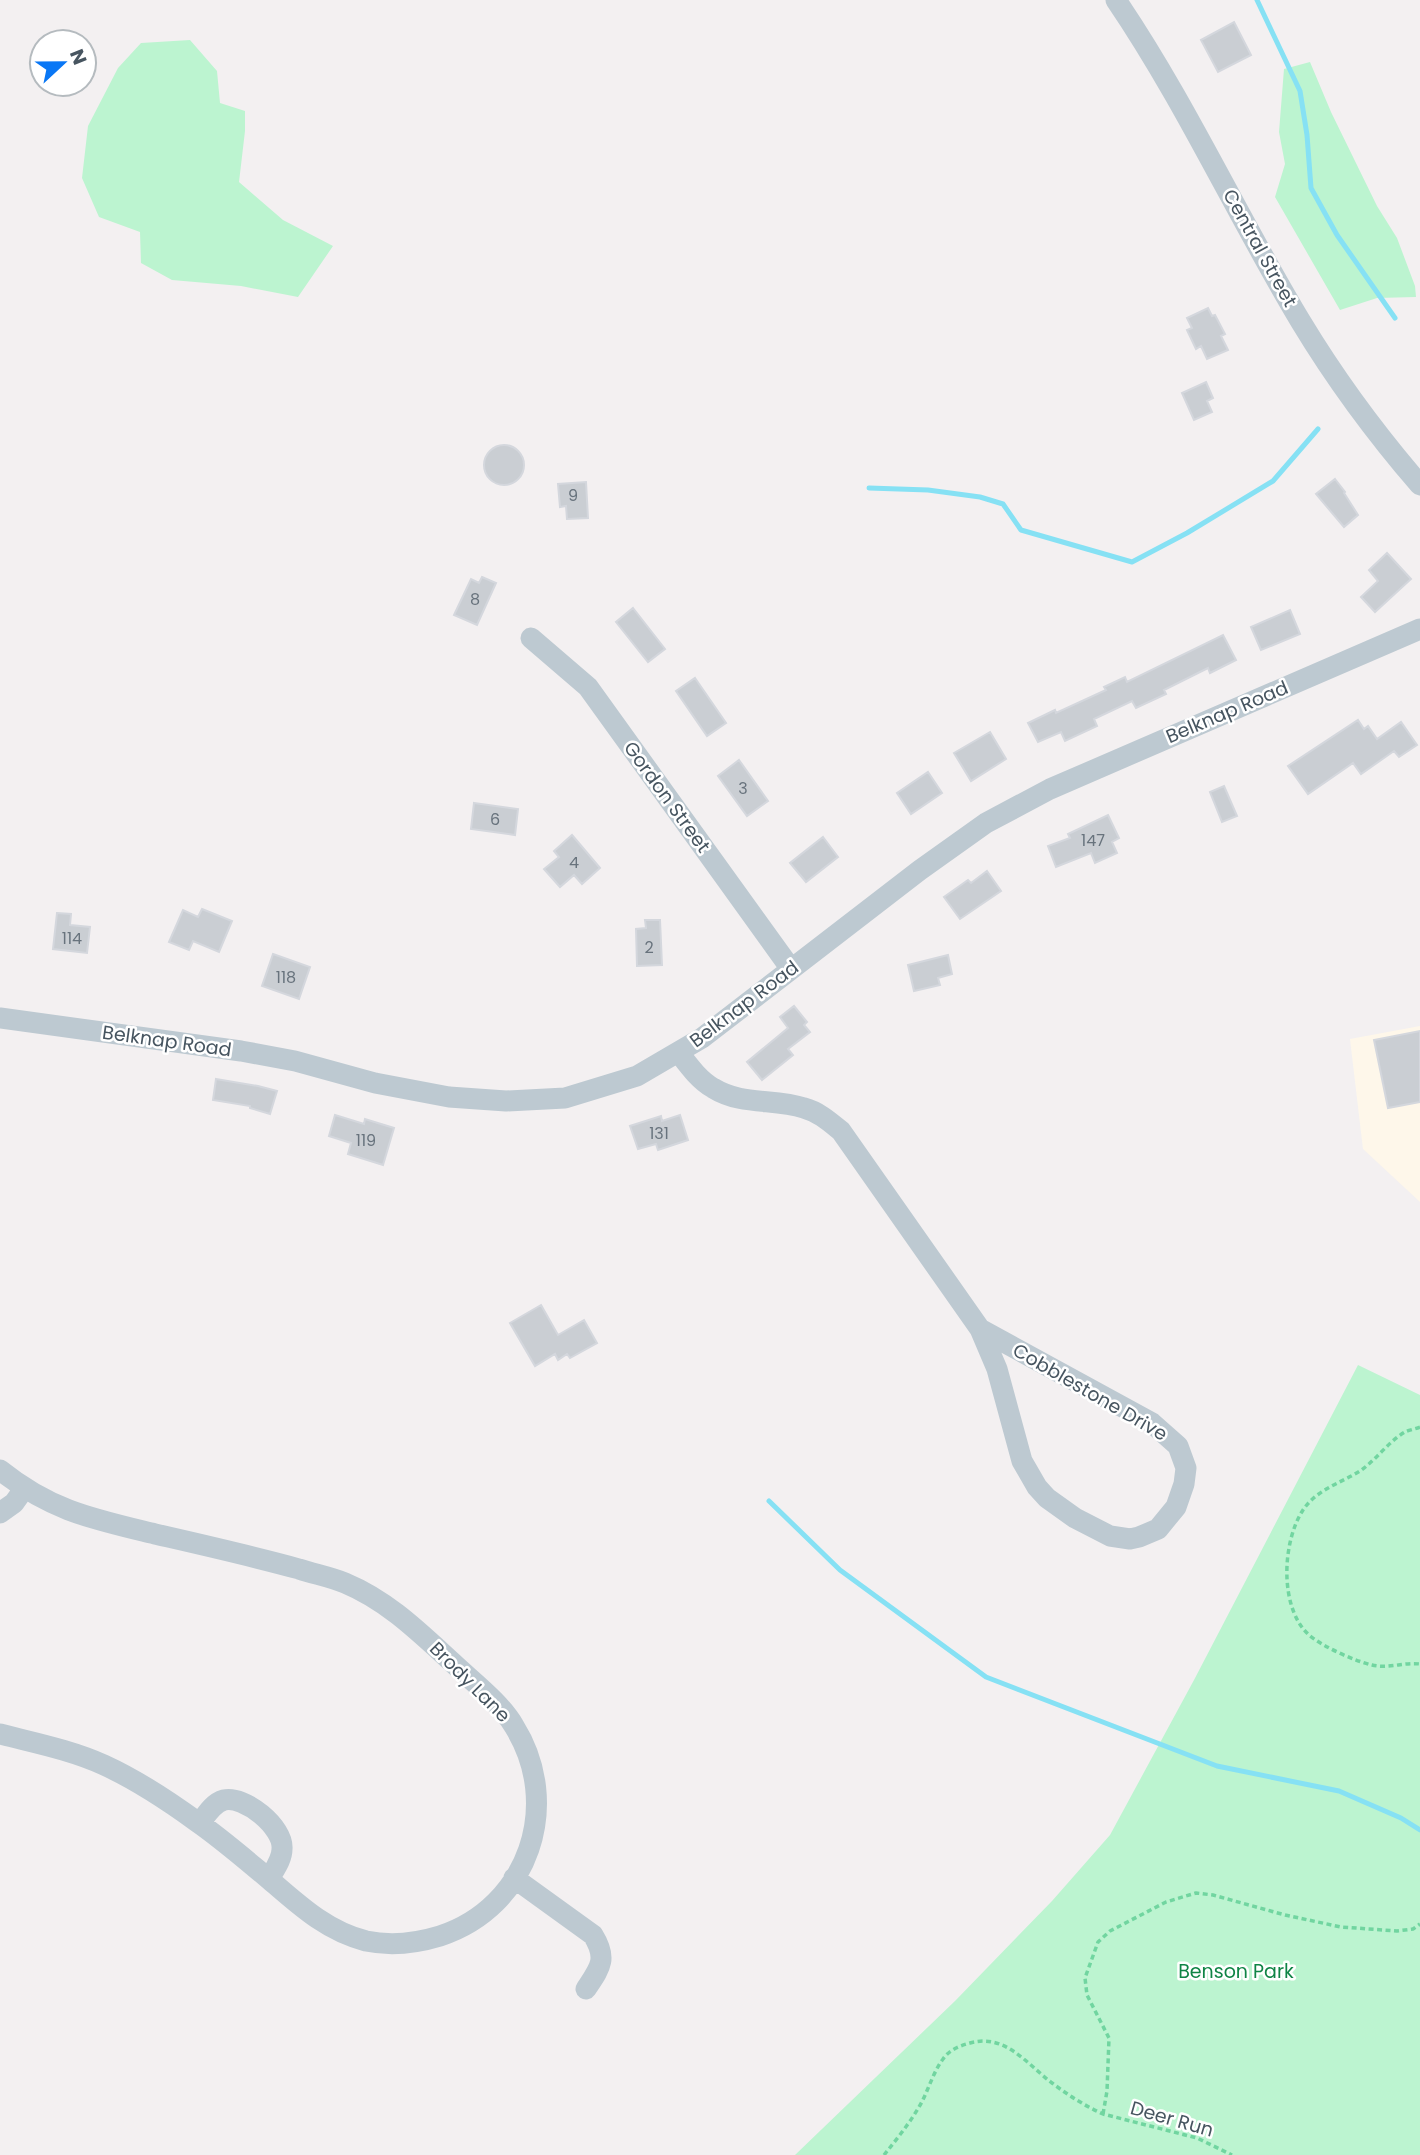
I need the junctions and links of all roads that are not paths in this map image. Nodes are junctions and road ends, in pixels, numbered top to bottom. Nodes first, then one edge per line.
1 (1116, 0) edge
2 (1419, 483) edge
3 (1420, 629) edge
4 (531, 638) dead end
5 (790, 969) junction
6 (0, 1018) edge
7 (678, 1053) junction
8 (980, 1329) junction
9 (0, 1470) edge
10 (24, 1489) junction
11 (0, 1513) edge
12 (0, 1734) edge
13 (200, 1823) junction
14 (514, 1878) junction
15 (269, 1879) junction
16 (586, 1989) dead end

1 - 2 street, Central Street
3 - 5 street, Belknap Road
4 - 5 street, Gordon Street
5 - 7 street, Belknap Road
6 - 7 street, Belknap Road
7 - 8 street, Cobblestone Drive
8 - 8 street, Cobblestone Drive
9 - 10 street, Brody Lane
10 - 11 street
10 - 14 street, Brody Lane
12 - 13 street, Brody Lane
13 - 15 street, Brody Lane
13 - 15 street
14 - 15 street, Brody Lane
14 - 16 street

